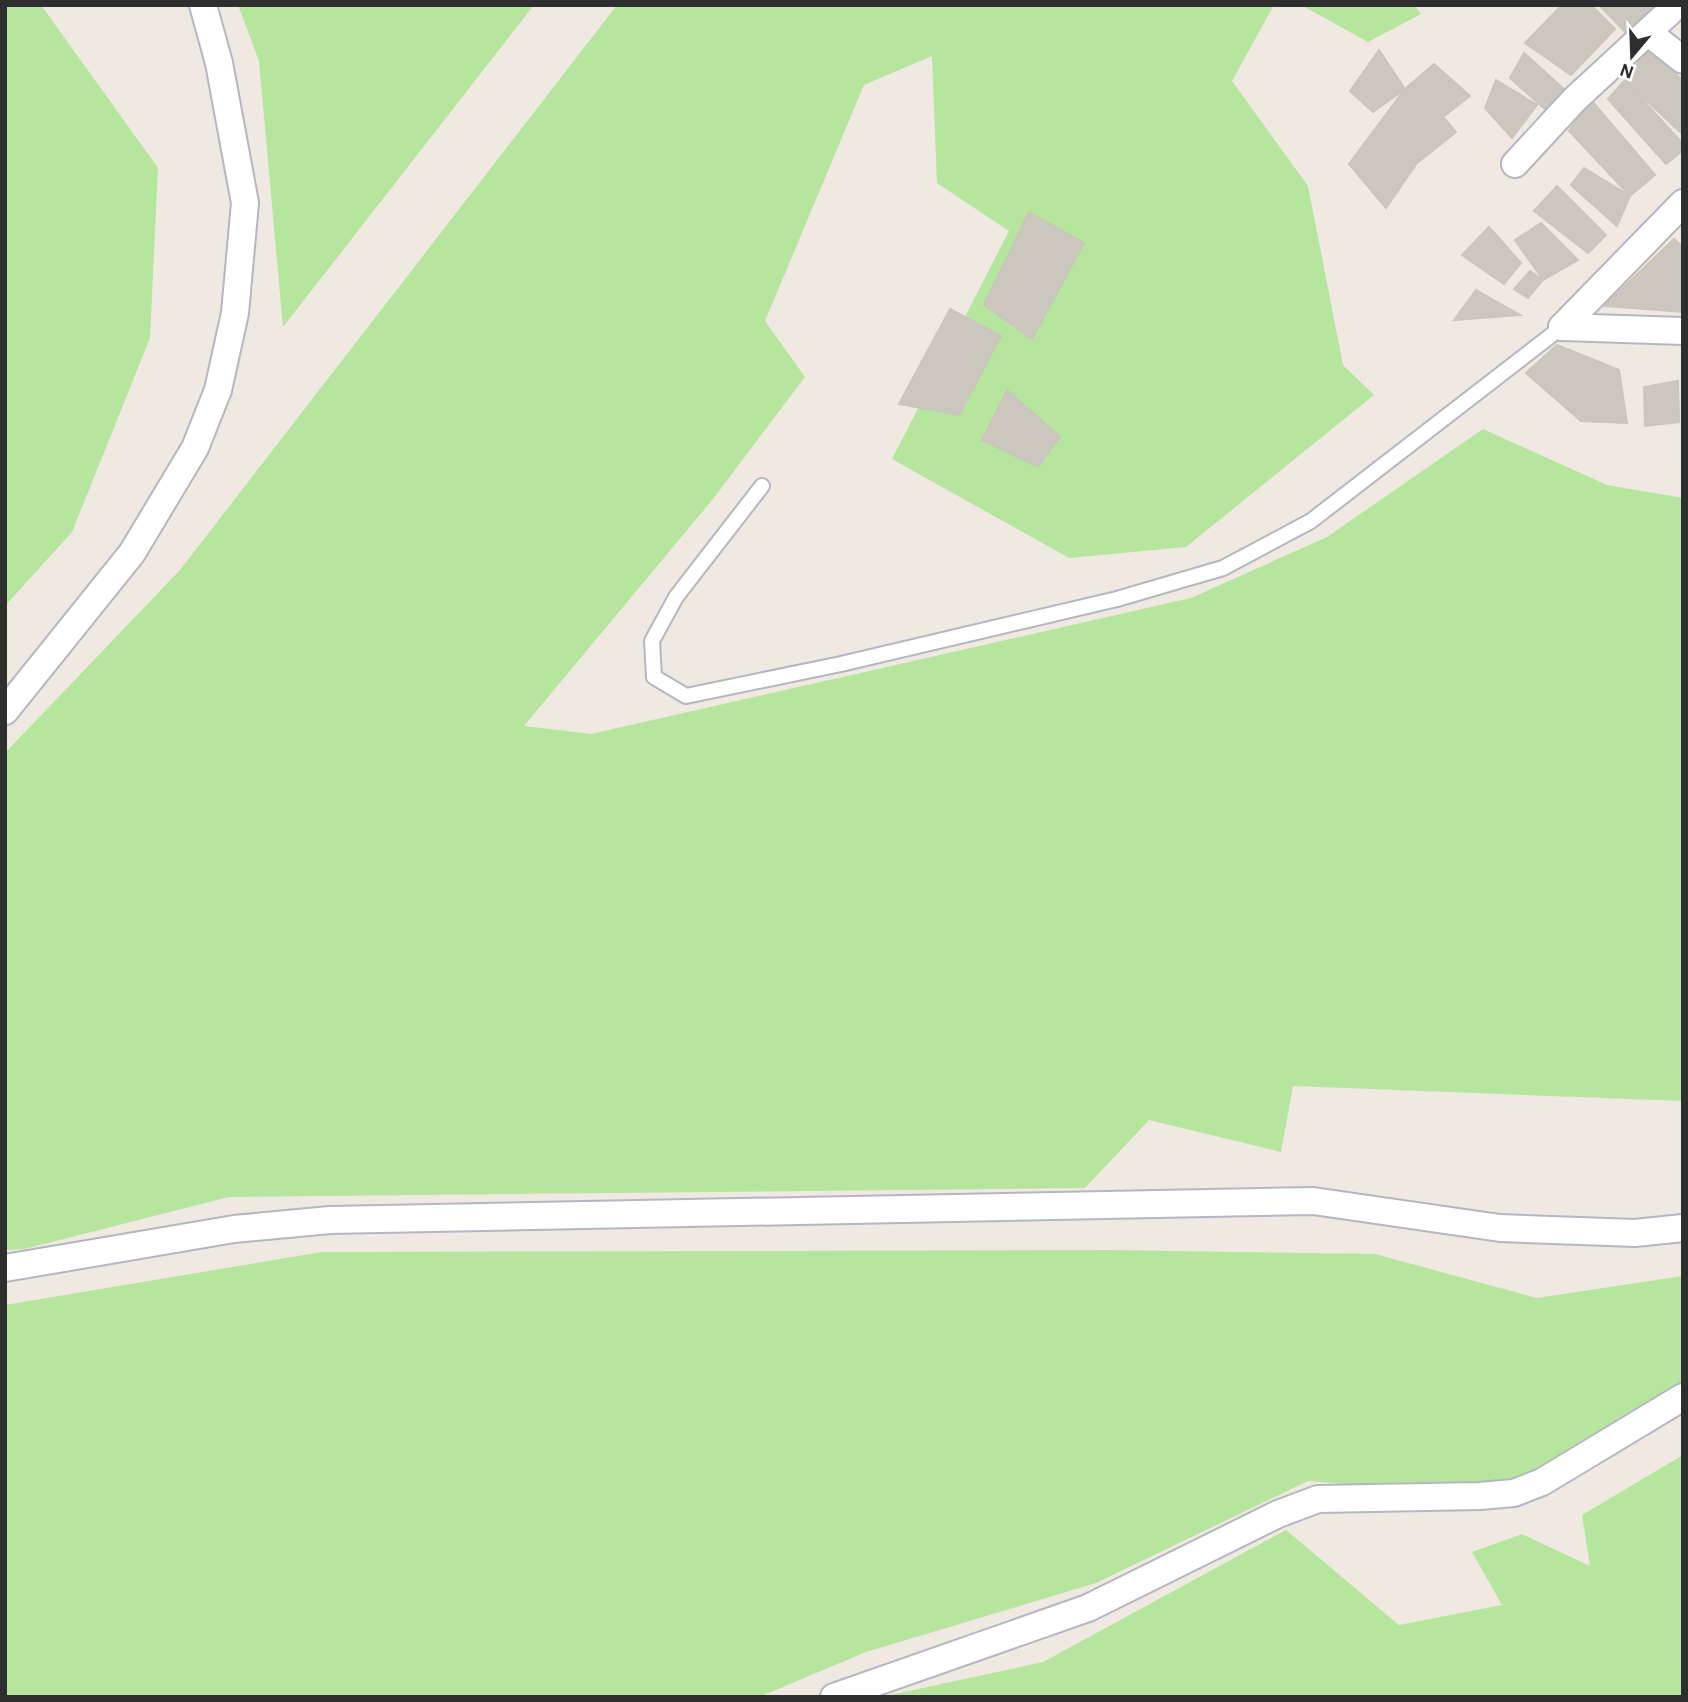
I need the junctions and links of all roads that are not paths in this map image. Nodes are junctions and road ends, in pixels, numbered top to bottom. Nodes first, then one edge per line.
1 (203, 5) edge
2 (1677, 5) edge
3 (1650, 34) junction
4 (1683, 60) edge
5 (1515, 164) dead end
6 (1683, 203) edge
7 (1562, 327) junction
8 (1683, 331) edge
9 (762, 486) dead end
10 (5, 711) edge
11 (1683, 1228) edge
12 (5, 1268) edge
13 (1683, 1397) edge
14 (834, 1697) edge

1 - 10 street
2 - 3 street
3 - 4 street
3 - 5 street
6 - 7 street
7 - 8 street
7 - 9 lane
11 - 12 street
13 - 14 street

